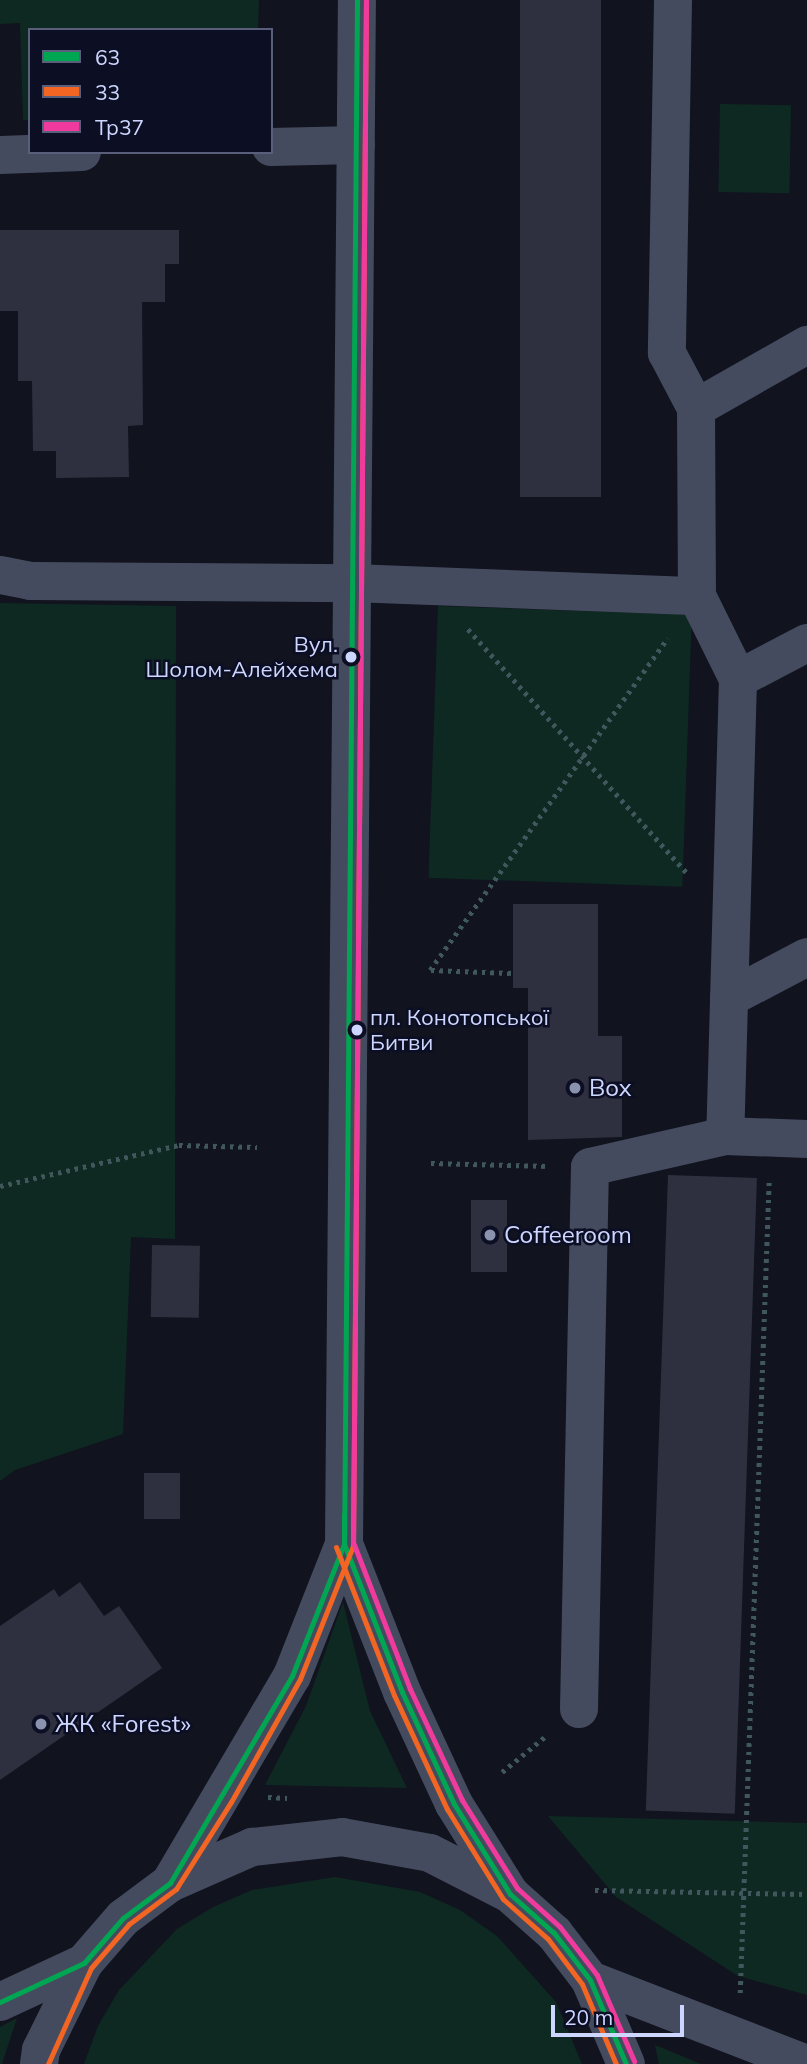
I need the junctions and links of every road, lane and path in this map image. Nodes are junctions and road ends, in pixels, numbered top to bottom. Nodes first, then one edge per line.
1 (357, 0) edge
2 (673, 0) edge
3 (356, 145) junction
4 (273, 147) edge
5 (28, 154) edge
6 (0, 155) edge
7 (807, 345) edge
8 (696, 408) junction
9 (0, 575) edge
10 (352, 583) junction
11 (428, 586) junction
12 (697, 596) junction
13 (807, 643) edge
14 (738, 679) junction
15 (585, 756) junction
16 (731, 924) junction
17 (807, 957) edge
18 (513, 973) dead end
19 (729, 998) junction
20 (724, 1136) junction
21 (807, 1139) edge
22 (257, 1147) dead end
23 (431, 1163) dead end
24 (590, 1167) junction
25 (769, 1175) dead end
26 (0, 1186) edge
27 (344, 1544) junction
28 (579, 1709) joint
29 (502, 1772) dead end
30 (170, 1883) junction
31 (595, 1890) dead end
32 (743, 1893) junction
33 (510, 1894) junction
34 (807, 1894) edge
35 (84, 1963) junction
36 (590, 1980) junction
37 (740, 1991) dead end
38 (0, 2001) edge
39 (39, 2064) edge
40 (626, 2064) edge
41 (807, 2064) edge

1 - 3 street
2 - 8 street
3 - 4 street
3 - 10 street
5 - 6 street
7 - 8 street
8 - 12 street
9 - 10 street
10 - 11 street
10 - 27 street
11 - 12 street
11 - 15 path
12 - 14 street
12 - 15 path
13 - 14 street
14 - 16 street
15 - 16 path
15 - 18 path
16 - 19 street
17 - 19 street
19 - 20 street
20 - 21 street
20 - 24 street
22 - 26 path
23 - 24 path
24 - 28 street
25 - 32 path
27 - 30 street
27 - 33 street
28 - 29 path
30 - 33 street
30 - 35 street
31 - 32 path
32 - 34 path
32 - 37 path
33 - 36 street
35 - 38 street
35 - 39 street
36 - 40 street
36 - 41 street

